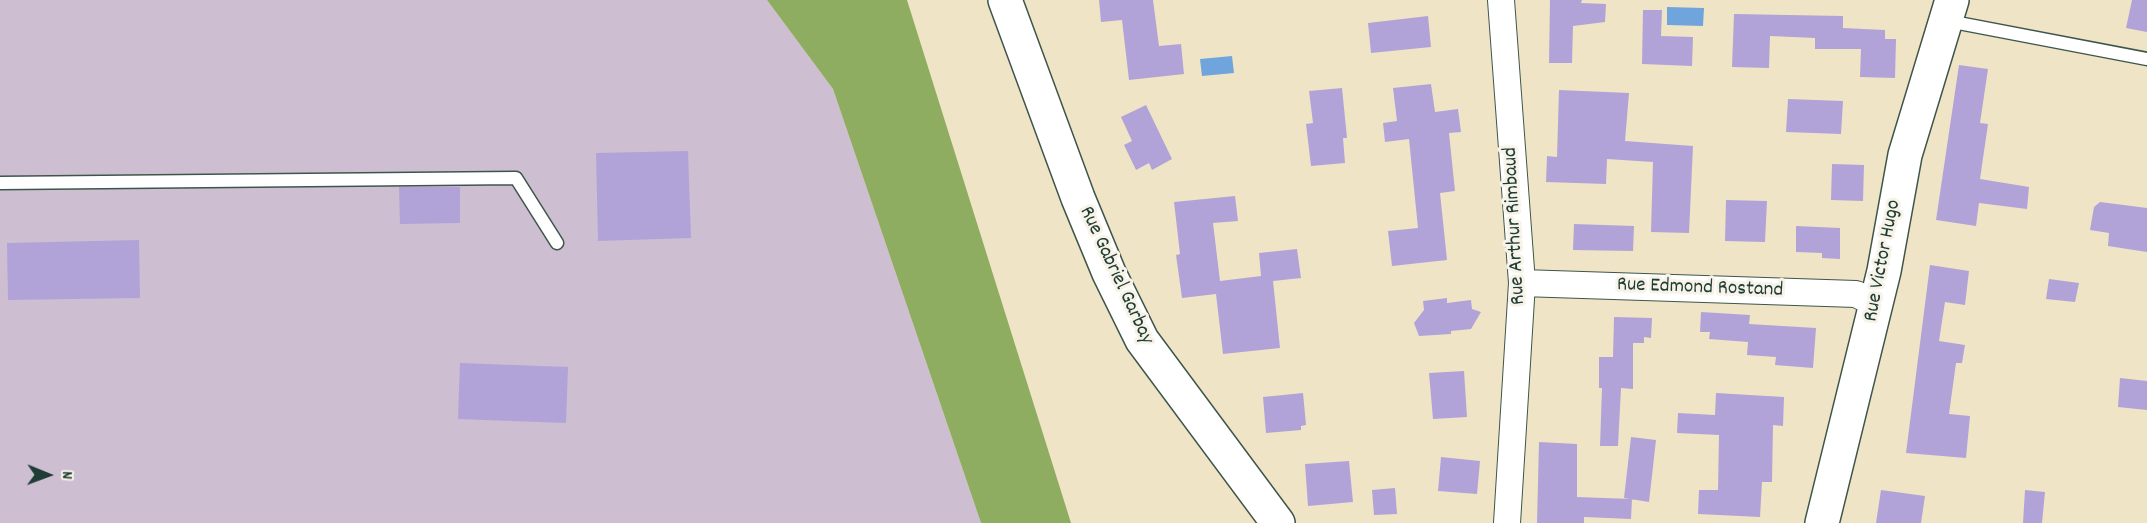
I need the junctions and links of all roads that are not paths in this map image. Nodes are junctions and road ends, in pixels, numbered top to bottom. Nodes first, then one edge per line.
1 (1005, 0) edge
2 (1501, 0) edge
3 (1948, 10) edge
4 (2147, 59) edge
5 (0, 183) edge
6 (557, 243) dead end
7 (1522, 283) junction
8 (1876, 304) junction
9 (1278, 523) edge
10 (1507, 523) edge
11 (1822, 523) edge

1 - 9 street, Rue Gabriel Garbay
2 - 7 street, Rue Arthur Rimbaud
3 - 4 lane
3 - 8 street, Rue Victor Hugo
5 - 6 lane
7 - 8 street, Rue Edmond Rostand
7 - 10 street, Rue Arthur Rimbaud
8 - 11 street, Rue Victor Hugo

